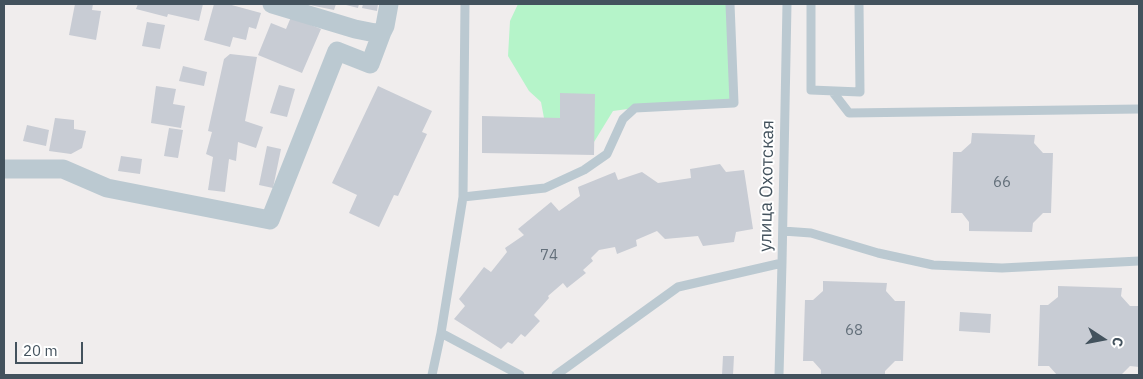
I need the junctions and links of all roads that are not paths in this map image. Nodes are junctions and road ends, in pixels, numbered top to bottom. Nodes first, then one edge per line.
1 (272, 4) edge
2 (389, 4) edge
3 (465, 4) edge
4 (730, 4) edge
5 (787, 4) edge
6 (812, 4) edge
7 (860, 4) edge
8 (382, 32) junction
9 (832, 91) junction
10 (1139, 109) edge
11 (4, 169) edge
12 (463, 197) junction
13 (783, 231) junction
14 (1139, 261) edge
15 (782, 263) junction
16 (441, 333) junction
17 (432, 375) edge
18 (520, 375) edge
19 (556, 375) edge
20 (778, 375) edge

1 - 8 street
2 - 8 street
3 - 12 lane
4 - 12 lane
5 - 13 lane, улица Охотская
6 - 9 lane
7 - 9 lane
8 - 11 street
9 - 10 lane
12 - 16 lane
13 - 14 lane
13 - 15 lane, улица Охотская
15 - 19 lane, улица Охотская
15 - 20 lane
16 - 17 lane
16 - 18 lane

